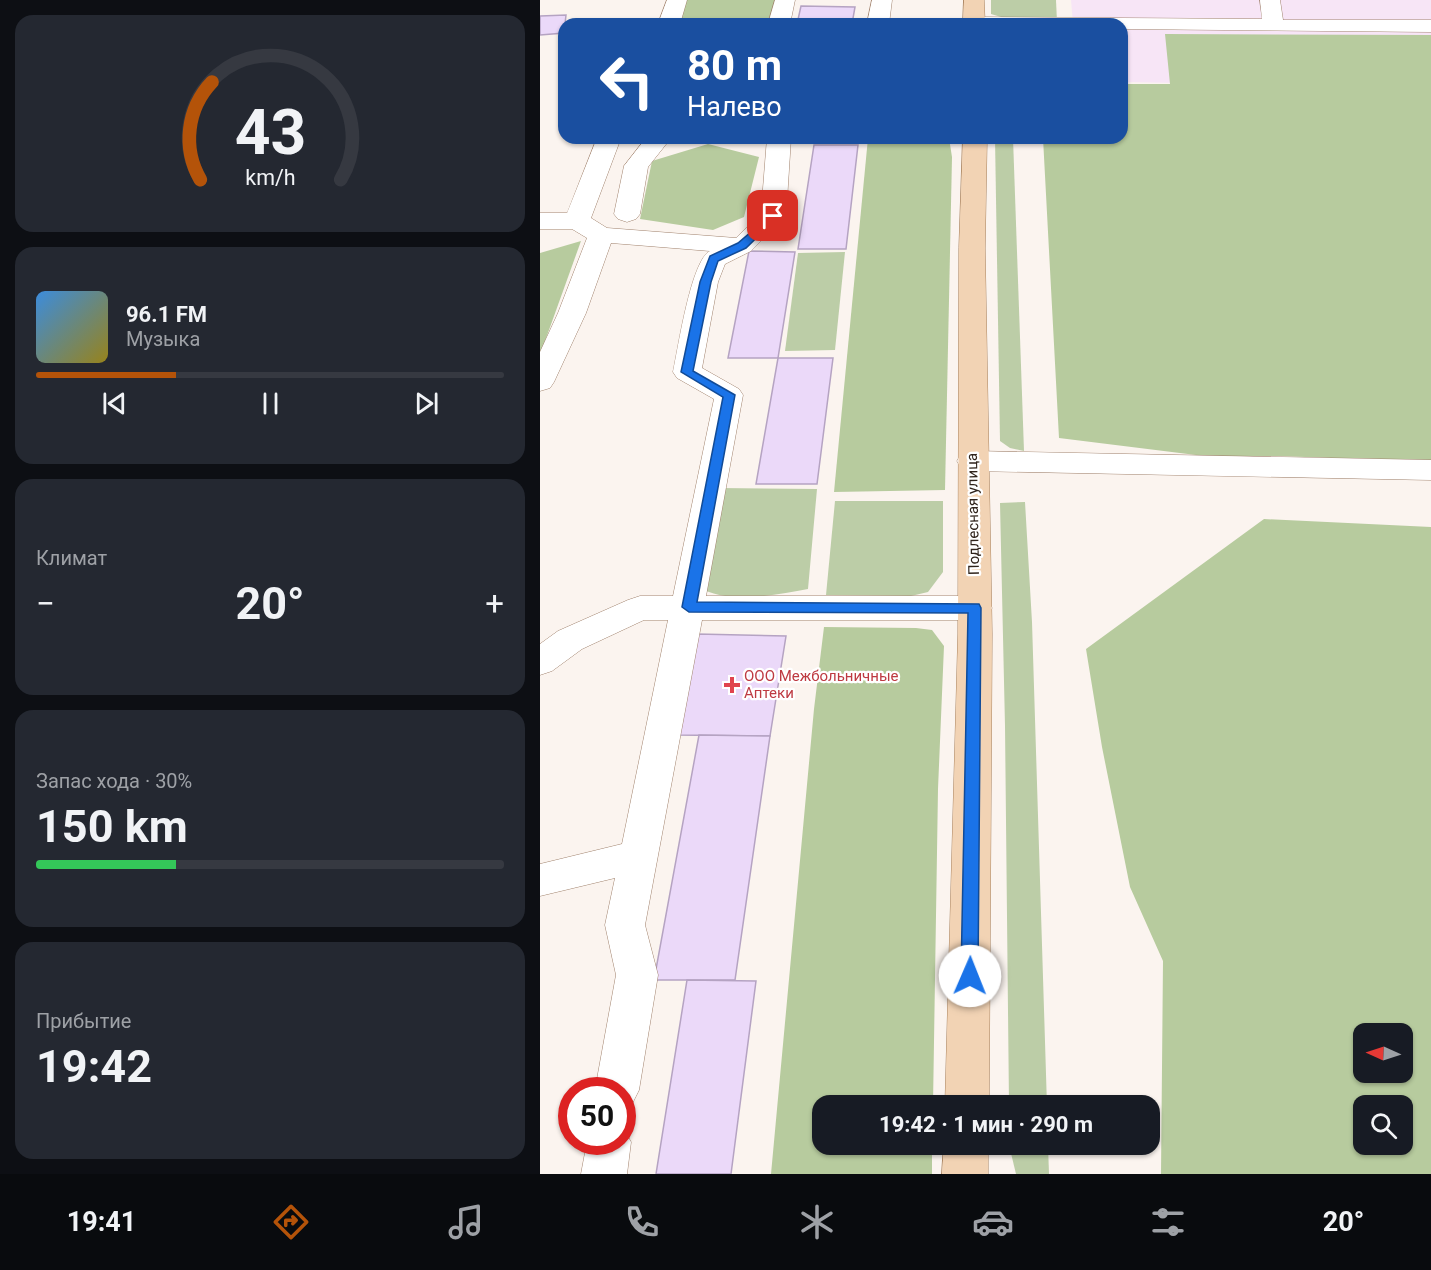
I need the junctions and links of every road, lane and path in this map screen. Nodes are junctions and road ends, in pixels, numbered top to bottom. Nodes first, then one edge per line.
1 (677, 0) edge
2 (785, 0) edge
3 (882, 0) edge
4 (974, 0) edge
5 (1158, 0) edge
6 (1270, 0) edge
7 (671, 18) edge
8 (780, 18) edge
9 (879, 18) edge
10 (974, 18) edge
11 (1425, 20) edge
12 (1128, 23) edge
13 (1158, 23) junction
14 (1273, 26) junction
15 (607, 144) edge
16 (653, 144) edge
17 (777, 144) edge
18 (975, 144) edge
19 (627, 214) dead end
20 (540, 221) edge
21 (577, 221) junction
22 (601, 235) junction
23 (742, 246) junction
24 (540, 382) edge
25 (972, 461) junction
26 (1431, 470) edge
27 (689, 607) junction
28 (975, 608) junction
29 (555, 638) edge
30 (540, 662) edge
31 (639, 856) junction
32 (540, 880) edge
33 (619, 1077) edge
34 (967, 1095) edge
35 (607, 1155) edge
36 (966, 1155) edge
37 (604, 1174) edge
38 (965, 1174) edge

1 - 7 street
2 - 8 street
3 - 9 street
4 - 10 main road
5 - 13 street
6 - 14 street
11 - 14 street
12 - 13 street
13 - 14 street
15 - 21 street
16 - 19 street
17 - 23 street
18 - 25 main road, Подлесная улица
20 - 21 street
21 - 22 street
22 - 23 street
22 - 24 street
23 - 27 street
25 - 26 street
25 - 28 main road, Подлесная улица
27 - 28 street
27 - 29 street
27 - 31 street
28 - 34 main road, Подлесная улица
29 - 30 street
31 - 32 street
31 - 33 street
35 - 37 street
36 - 38 main road

